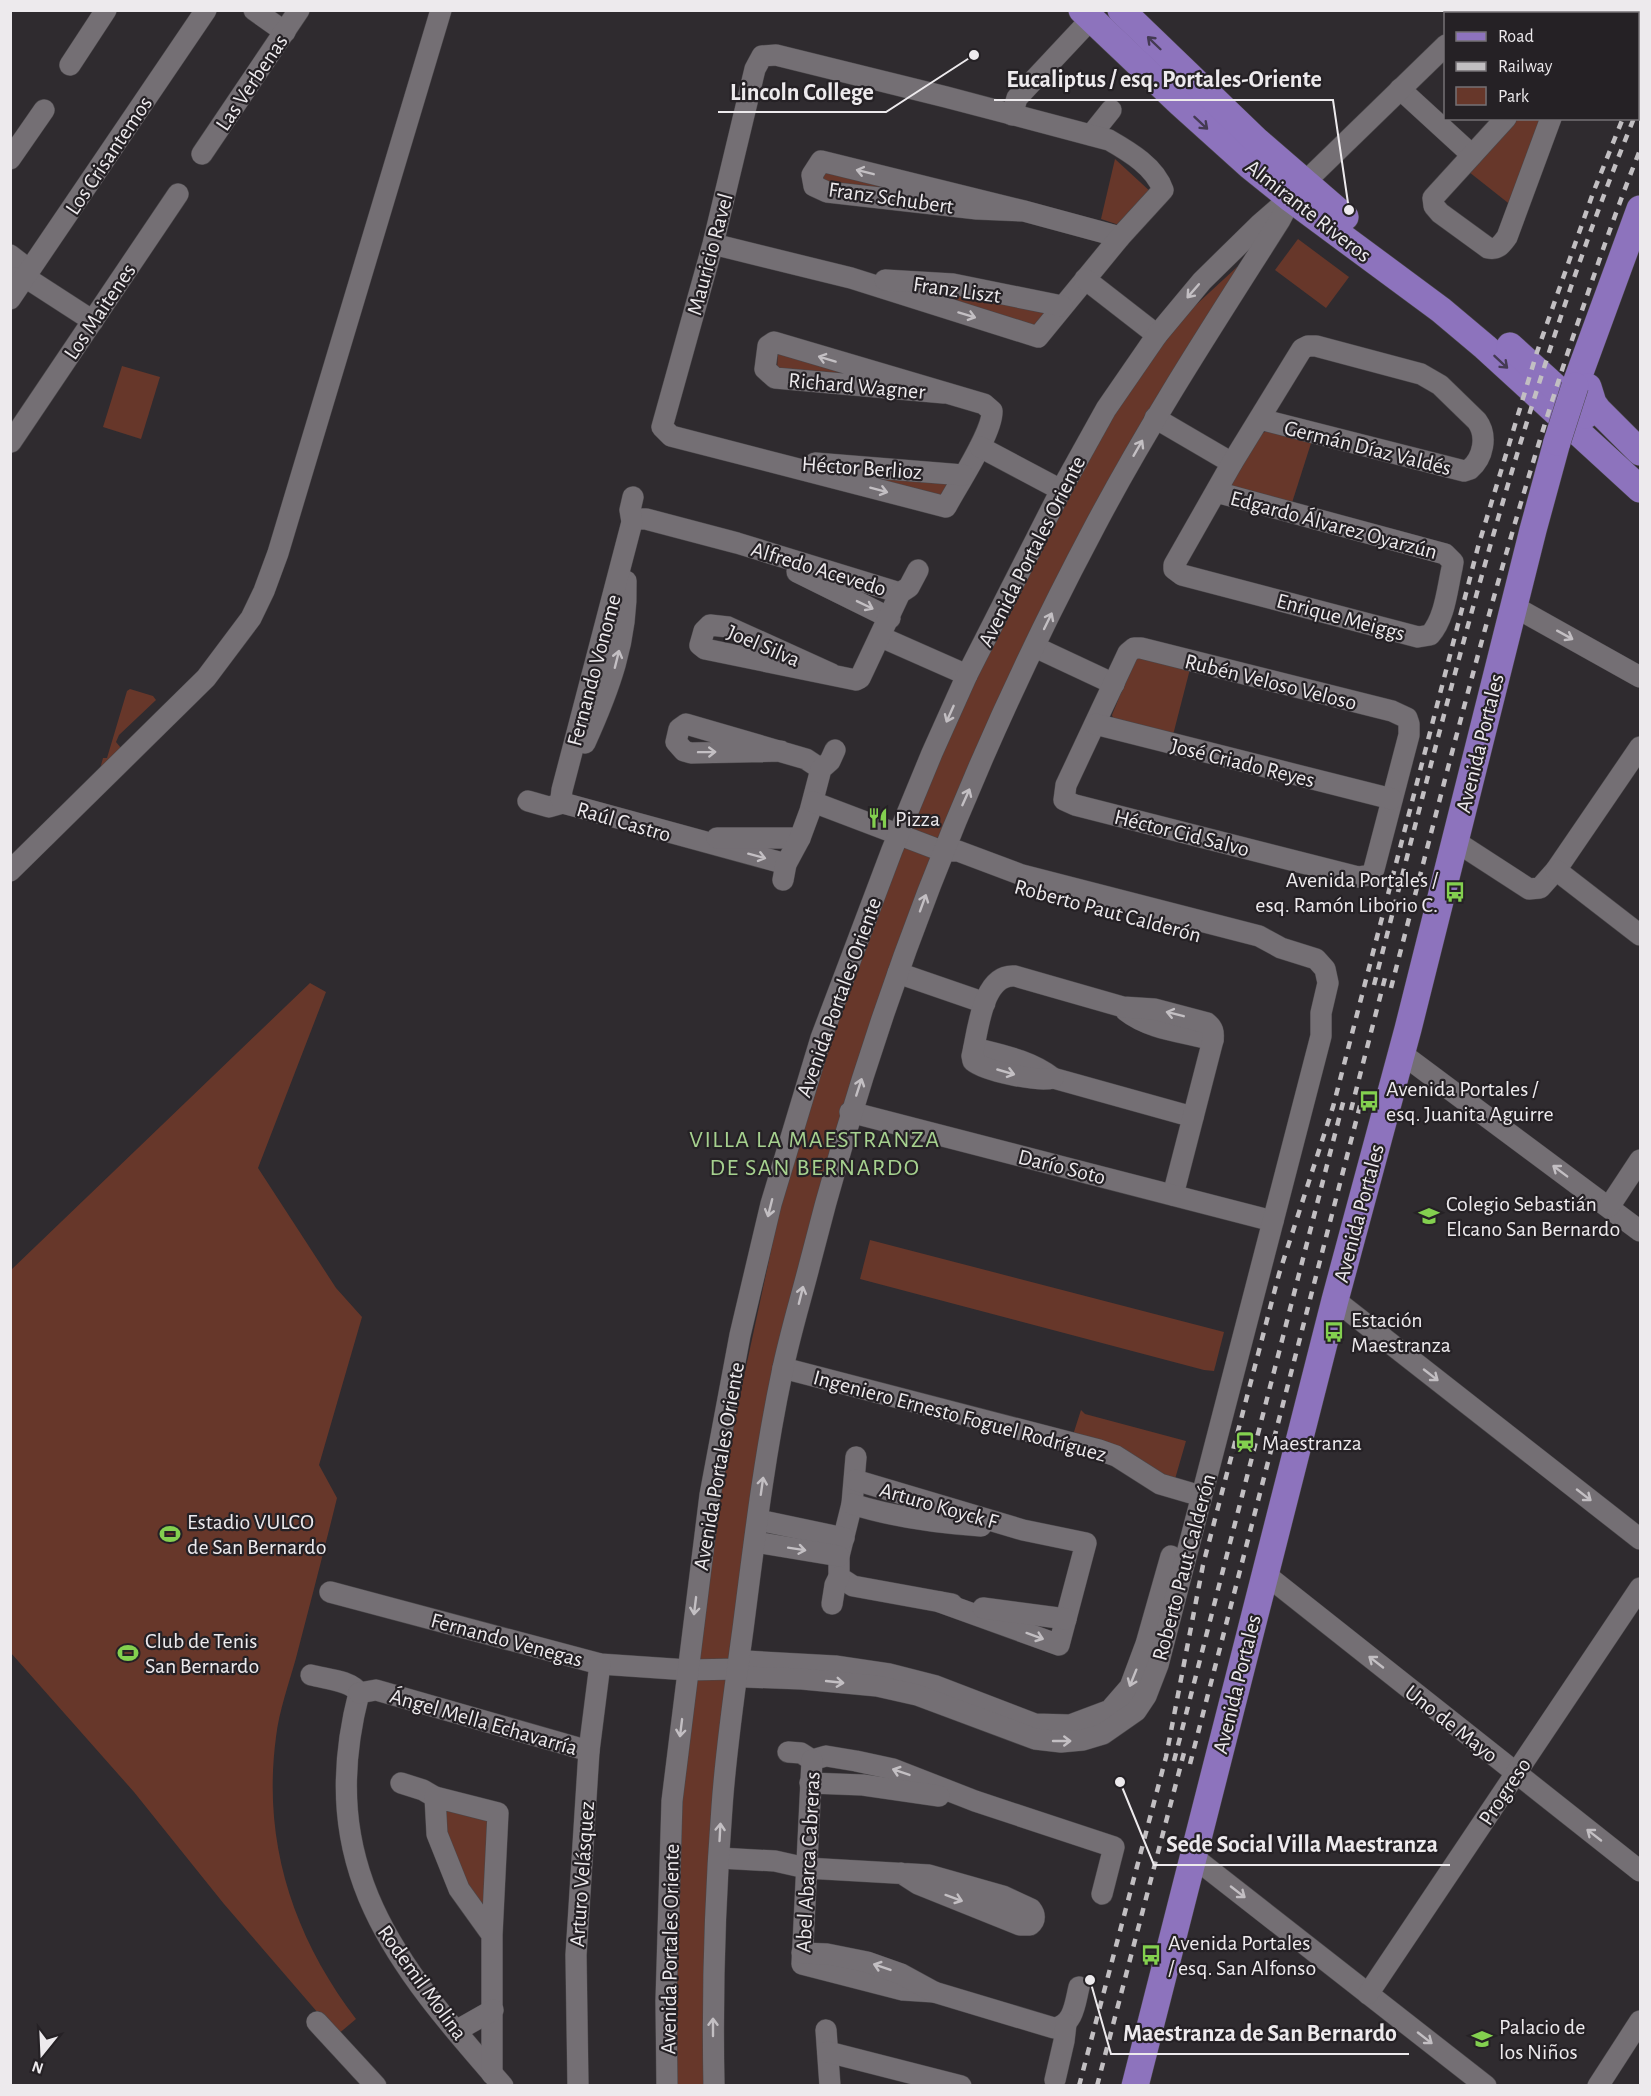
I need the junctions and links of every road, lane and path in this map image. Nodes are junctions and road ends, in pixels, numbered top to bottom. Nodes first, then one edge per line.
1 (106, 10) edge
2 (206, 10) edge
3 (254, 10) edge
4 (299, 10) edge
5 (441, 10) edge
6 (1121, 10) edge
7 (1087, 15) edge
8 (285, 32) junction
9 (1444, 47) edge
10 (70, 65) dead end
11 (1400, 89) junction
12 (44, 110) dead end
13 (1111, 110) dead end
14 (1012, 115) junction
15 (1504, 120) edge
16 (1550, 120) edge
17 (1091, 135) junction
18 (202, 154) dead end
19 (1472, 155) junction
20 (10, 159) edge
21 (1298, 191) junction
22 (178, 194) dead end
23 (1641, 208) edge
24 (1024, 211) junction
25 (1120, 237) junction
26 (713, 244) junction
27 (1233, 249) junction
28 (10, 255) edge
29 (1251, 266) junction
30 (18, 277) edge
31 (851, 278) junction
32 (1085, 279) junction
33 (10, 299) edge
34 (1062, 306) junction
35 (93, 321) junction
36 (1157, 335) junction
37 (1564, 384) junction
38 (944, 393) junction
39 (1155, 418) junction
40 (1260, 419) junction
41 (14, 431) edge
42 (671, 436) joint
43 (980, 447) junction
44 (1641, 452) edge
45 (761, 459) junction
46 (1232, 463) junction
47 (1641, 467) edge
48 (963, 475) junction
49 (1641, 489) edge
50 (1061, 490) junction
51 (1216, 492) junction
52 (633, 497) dead end
53 (632, 522) junction
54 (737, 543) junction
55 (1451, 558) joint
56 (918, 570) dead end
57 (900, 593) junction
58 (1513, 606) junction
59 (890, 618) junction
60 (881, 637) junction
61 (1035, 647) junction
62 (832, 674) junction
63 (967, 675) junction
64 (1641, 677) edge
65 (1113, 684) junction
66 (1095, 724) junction
67 (1641, 747) edge
68 (835, 750) dead end
69 (781, 751) dead end
70 (821, 769) junction
71 (562, 796) junction
72 (1392, 799) junction
73 (528, 801) dead end
74 (813, 802) junction
75 (898, 835) junction
76 (687, 838) junction
77 (800, 838) junction
78 (1455, 841) junction
79 (942, 851) junction
80 (1556, 870) junction
81 (10, 871) edge
82 (1641, 935) edge
83 (898, 973) junction
84 (985, 1003) junction
85 (1401, 1053) junction
86 (850, 1112) junction
87 (1193, 1117) junction
88 (1641, 1161) edge
89 (1173, 1195) junction
90 (1609, 1207) junction
91 (1267, 1219) junction
92 (1641, 1231) edge
93 (1335, 1300) junction
94 (783, 1368) junction
95 (856, 1457) dead end
96 (855, 1480) junction
97 (1195, 1494) junction
98 (852, 1504) junction
99 (758, 1520) junction
100 (1023, 1530) junction
101 (1641, 1539) edge
102 (755, 1542) junction
103 (842, 1547) junction
104 (1265, 1574) junction
105 (846, 1582) junction
106 (1641, 1588) edge
107 (330, 1592) dead end
108 (940, 1602) junction
109 (832, 1604) dead end
110 (1066, 1619) junction
111 (600, 1664) junction
112 (738, 1669) junction
113 (688, 1670) junction
114 (311, 1675) dead end
115 (359, 1693) junction
116 (589, 1750) junction
117 (788, 1752) dead end
118 (812, 1760) junction
119 (1516, 1774) junction
120 (400, 1783) dead end
121 (810, 1783) junction
122 (435, 1797) junction
123 (975, 1802) junction
124 (1192, 1856) junction
125 (719, 1865) junction
126 (806, 1868) junction
127 (1641, 1871) edge
128 (901, 1873) junction
129 (1102, 1894) dead end
130 (492, 1935) junction
131 (1079, 1987) dead end
132 (1368, 1994) junction
133 (493, 2010) junction
134 (1641, 2021) edge
135 (317, 2022) dead end
136 (1066, 2024) junction
137 (826, 2030) dead end
138 (456, 2031) junction
139 (828, 2052) junction
140 (498, 2080) edge
141 (1055, 2080) dead end
142 (376, 2085) edge
143 (578, 2085) edge
144 (668, 2085) edge
145 (714, 2085) edge
146 (830, 2085) edge
147 (961, 2085) edge
148 (1135, 2085) edge
149 (1486, 2085) edge
150 (1598, 2085) edge

1 - 10 street
2 - 30 street, Los Crisantemos
3 - 8 street
4 - 8 street, Las Verbenas
5 - 81 street
21 -> 6 main road, Almirante Riveros
7 - 14 street
7 -> 21 main road, Almirante Riveros
8 - 18 street, Las Verbenas
9 - 11 street, Avenida Portales Oriente
11 - 19 street
11 - 21 street, Avenida Portales Oriente
12 - 20 street
13 - 17 street
14 - 17 street
14 - 26 street, Mauricio Ravel
15 - 19 street
16 - 19 street
17 - 25 street
21 - 27 street, Avenida Portales Oriente
21 - 29 street, Avenida Portales Oriente
21 - 37 main road, Almirante Riveros
22 - 35 street, Los Maitenes
23 - 37 main road, Avenida Portales
24 -> 24 street, Franz Schubert
24 - 25 street, Franz Schubert
25 - 32 street
26 - 31 street, Franz Liszt
26 - 42 street, Mauricio Ravel
27 - 29 street
27 -> 36 street, Avenida Portales Oriente
28 - 30 street
29 - 39 street, Avenida Portales Oriente
30 - 33 street, Los Crisantemos
30 - 35 street
31 - 34 street, Franz Liszt
31 -> 34 street, Franz Liszt
32 - 34 street
32 - 36 street
35 - 41 street, Los Maitenes
36 - 50 street, Avenida Portales Oriente
37 - 44 main road
37 - 47 main road
37 - 49 main road
37 - 58 main road, Avenida Portales, bridge
38 -> 38 street, Richard Wagner
38 - 43 street, Richard Wagner
39 - 46 street
61 -> 39 street, Avenida Portales Oriente
40 - 40 street, Germán Díaz Valdés
40 - 46 street
42 - 45 street, Héctor Berlioz
43 - 48 street
43 - 50 street
45 - 48 street, Héctor Berlioz
45 -> 48 street, Héctor Berlioz
46 - 51 street
50 - 63 street, Avenida Portales Oriente
51 - 55 street, Edgardo Álvarez Oyarzún
51 - 55 street, Enrique Meiggs
52 - 53 street, Fernando Vonome
53 - 54 street, Alfredo Acevedo
53 - 71 street, Fernando Vonome
54 - 57 street, Alfredo Acevedo
54 -> 59 street, Alfredo Acevedo
56 - 57 street
57 - 59 street
58 -> 64 street
58 - 78 main road, Avenida Portales
59 - 60 street
60 - 62 street, Joel Silva
60 - 63 street
61 - 65 street
79 -> 61 street, Avenida Portales Oriente
62 - 62 street, Joel Silva
63 -> 75 street, Avenida Portales Oriente
65 - 66 street
65 - 72 street, Rubén Veloso Veloso
66 - 72 street, José Criado Reyes
66 - 72 street, Héctor Cid Salvo
67 - 80 street
68 - 70 street
69 - 70 street
70 - 74 street
71 - 73 street, Raúl Castro
71 - 76 street, Raúl Castro
74 - 75 street, Roberto Paut Calderón
74 - 77 street
75 - 79 street, Roberto Paut Calderón
75 -> 113 street, Avenida Portales Oriente
76 - 77 street, Raúl Castro
76 -> 77 street, Raúl Castro
78 - 80 street
78 - 85 main road, Avenida Portales
83 -> 79 street, Avenida Portales Oriente
79 - 91 street, Roberto Paut Calderón
80 - 82 street
83 - 84 street
86 -> 83 street, Avenida Portales Oriente
84 - 87 street
84 - 87 street
90 -> 85 street
85 - 93 main road, Avenida Portales
86 - 89 street, Darío Soto
94 -> 86 street, Avenida Portales Oriente
87 - 89 street
88 - 90 street
89 - 91 street, Darío Soto
90 - 92 street
91 - 97 street, Roberto Paut Calderón
93 -> 101 street
93 - 104 main road, Avenida Portales
94 - 97 street, Ingeniero Ernesto Foguel Rodríguez
99 -> 94 street, Avenida Portales Oriente
95 - 96 street
96 - 98 street
96 - 100 street, Arturo Koyck F
97 - 112 street, Roberto Paut Calderón
98 - 100 street, Arturo Koyck F
98 - 103 street
99 - 102 street, Avenida Portales Oriente
99 - 103 street
100 - 110 street, Arturo Koyck F
102 -> 103 street
102 - 112 street, Avenida Portales Oriente
103 - 105 street
119 -> 104 street, Uno de Mayo
104 - 124 main road, Avenida Portales
105 - 108 street
105 - 109 street
106 - 119 street, Progreso
107 - 111 street, Fernando Venegas
108 - 110 street
108 -> 110 street
111 - 113 street, Fernando Venegas
111 - 116 street, Arturo Velásquez
112 - 113 street, Roberto Paut Calderón
125 -> 112 street, Avenida Portales Oriente
113 -> 144 street, Avenida Portales Oriente
114 - 115 street, Ángel Mella Echavarría
115 - 116 street, Ángel Mella Echavarría
115 - 138 street, Rodemil Molina
116 - 143 street, Arturo Velásquez
117 - 118 street
118 - 121 street, Abel Abarca Cabreras
123 -> 118 street
127 -> 119 street, Uno de Mayo
119 - 132 street, Progreso
120 - 122 street
121 - 123 street
121 - 126 street, Abel Abarca Cabreras
122 - 130 street
122 - 130 street
123 - 129 street
124 -> 132 street
124 - 148 main road, Avenida Portales
125 - 126 street
145 -> 125 street, Avenida Portales Oriente
126 - 128 street
126 - 136 street, Abel Abarca Cabreras
128 -> 128 street
130 - 133 street
131 - 136 street
132 -> 149 street
133 - 138 street
133 - 140 street
134 - 150 street
135 - 142 street
136 - 141 street
137 - 139 street
138 - 140 street, Rodemil Molina
139 - 146 street
139 - 147 street

